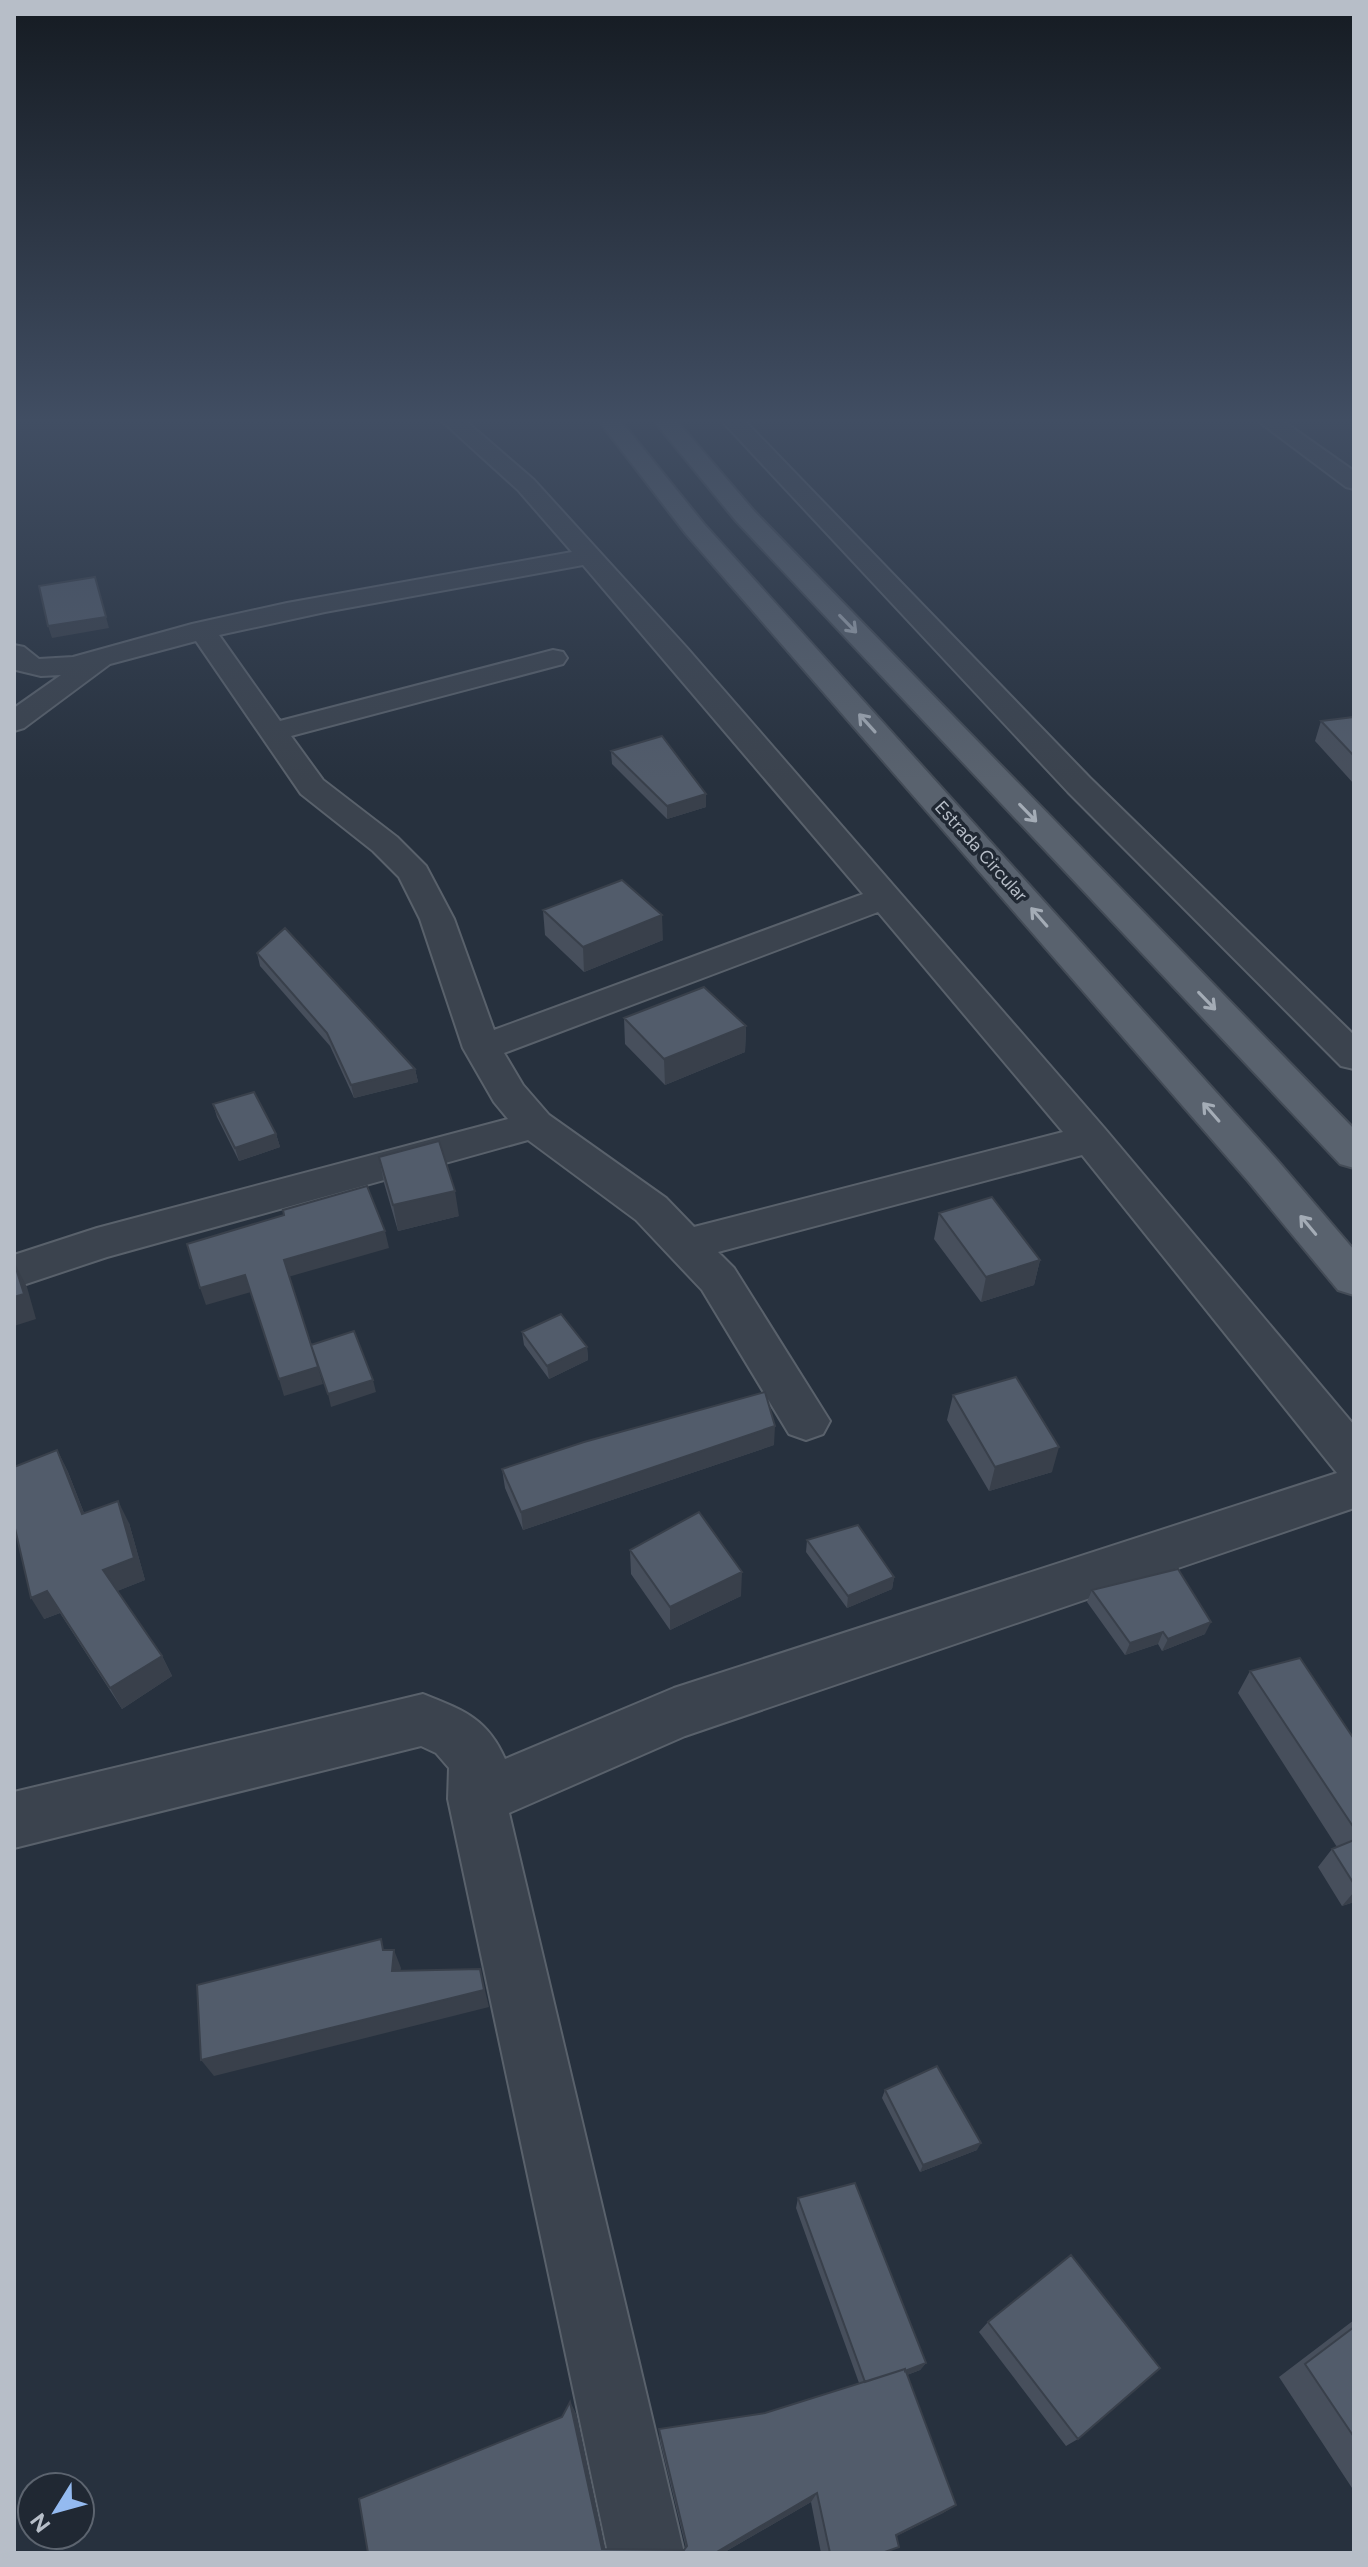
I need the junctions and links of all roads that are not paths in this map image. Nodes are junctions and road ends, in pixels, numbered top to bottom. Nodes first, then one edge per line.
1 (575, 541) edge
2 (705, 541) edge
3 (769, 541) edge
4 (847, 541) edge
5 (588, 556) junction
6 (202, 630) junction
7 (14, 653) edge
8 (104, 658) junction
9 (553, 658) dead end
10 (14, 722) edge
11 (275, 731) junction
12 (886, 897) junction
13 (482, 1048) junction
14 (1354, 1057) edge
15 (535, 1125) junction
16 (1091, 1139) junction
17 (1354, 1154) edge
18 (686, 1245) junction
19 (14, 1272) edge
20 (1354, 1279) edge
21 (806, 1421) dead end
22 (1354, 1459) edge
23 (1354, 1488) edge
24 (477, 1799) junction
25 (14, 1820) edge
26 (646, 2553) edge

1 - 5 street
20 -> 2 main road, Estrada Circular
3 -> 17 main road
4 - 14 street
5 - 6 street
5 - 12 street
6 - 8 street
6 - 11 street
7 - 8 street
8 - 10 street
9 - 11 street
11 - 13 street
12 - 13 street
12 - 16 street
13 - 15 street
15 - 18 street
15 - 19 street
16 - 18 street
16 - 22 street
18 - 21 street
23 - 24 street
24 - 25 street
24 - 26 street

